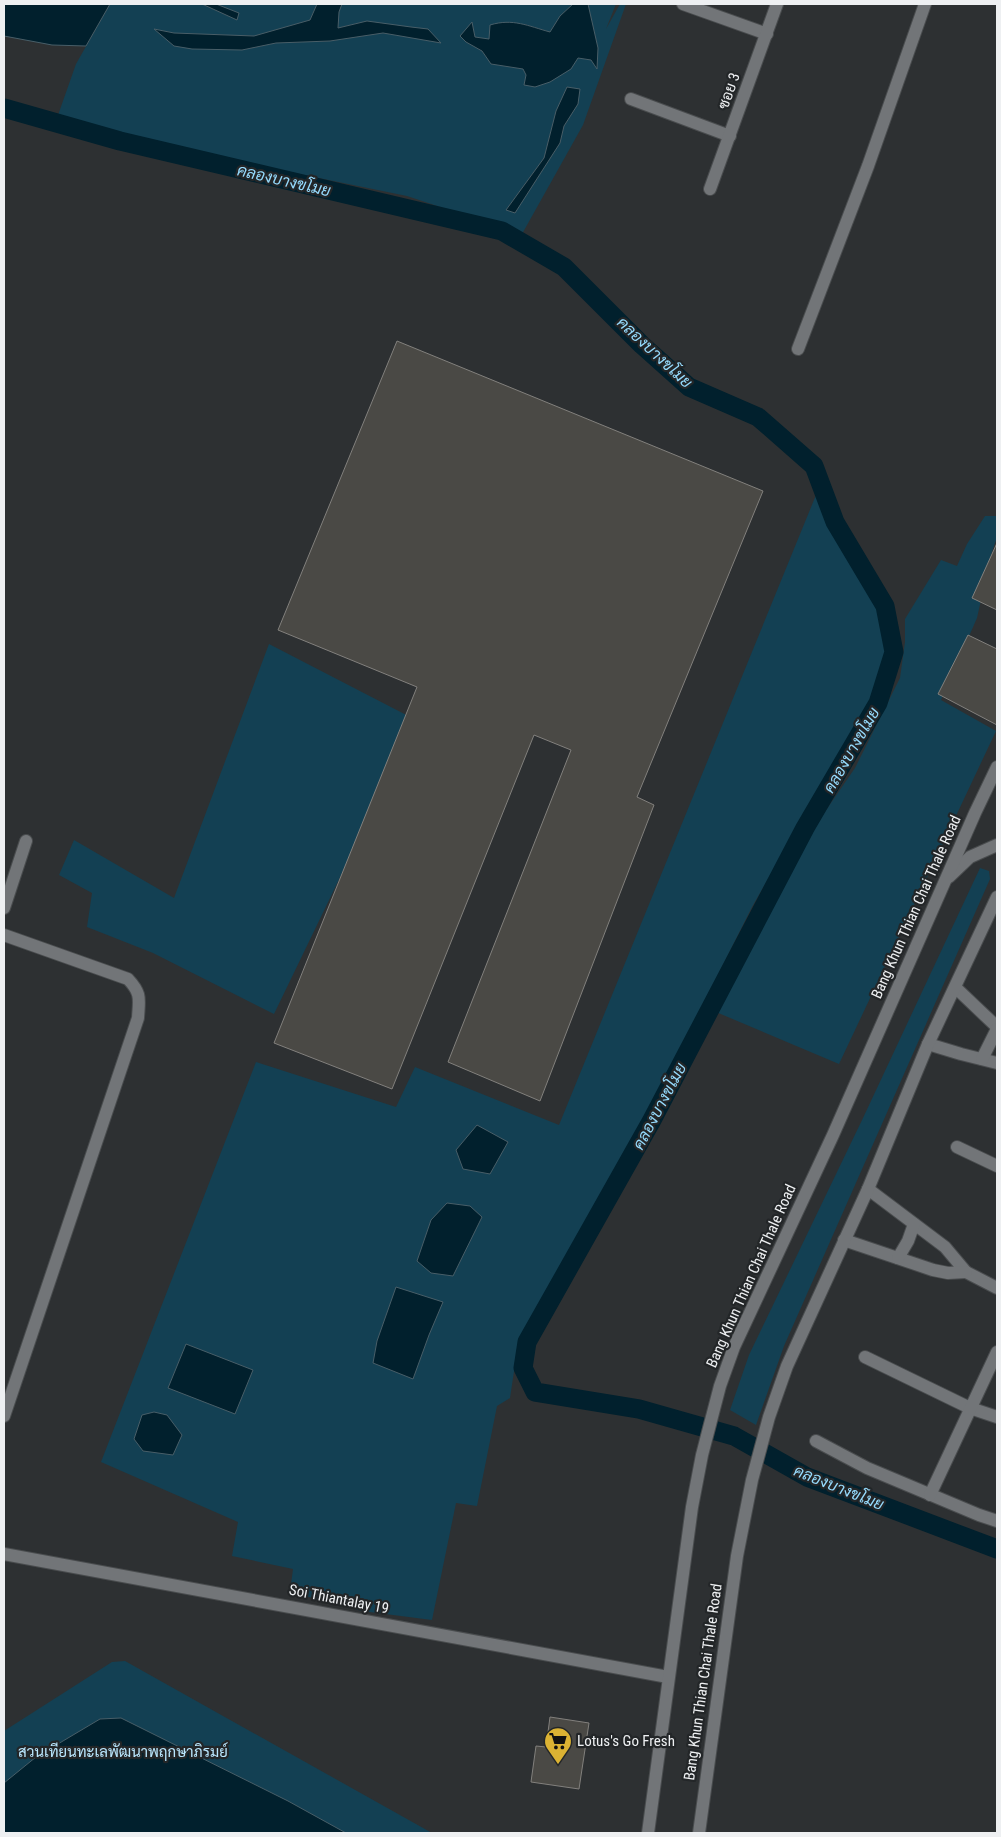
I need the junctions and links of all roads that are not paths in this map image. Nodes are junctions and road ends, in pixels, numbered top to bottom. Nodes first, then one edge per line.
1 (683, 4) edge
2 (778, 4) edge
3 (925, 4) edge
4 (767, 34) junction
5 (631, 99) dead end
6 (730, 136) junction
7 (710, 189) dead end
8 (798, 350) dead end
9 (997, 766) edge
10 (26, 841) dead end
11 (997, 845) edge
12 (945, 880) junction
13 (997, 897) edge
14 (4, 908) edge
15 (4, 935) edge
16 (956, 988) junction
17 (997, 1028) edge
18 (928, 1044) junction
19 (982, 1059) junction
20 (997, 1063) edge
21 (957, 1147) dead end
22 (997, 1166) edge
23 (868, 1189) junction
24 (914, 1224) junction
25 (844, 1240) junction
26 (898, 1258) junction
27 (966, 1272) junction
28 (997, 1288) edge
29 (997, 1352) edge
30 (864, 1357) dead end
31 (970, 1408) junction
32 (4, 1416) edge
33 (997, 1417) edge
34 (816, 1441) dead end
35 (930, 1495) junction
36 (997, 1521) edge
37 (4, 1554) edge
38 (668, 1678) junction
39 (648, 1833) edge
40 (699, 1833) edge

1 - 4 street
2 - 4 street, ซอย 3
3 - 8 street
4 - 6 street, ซอย 3
5 - 6 street
6 - 7 street, ซอย 3
9 - 12 street, Bang Khun Thian Chai Thale Road
10 - 14 street
11 - 12 street
12 - 38 street, Bang Khun Thian Chai Thale Road
13 - 16 street, Bang Khun Thian Chai Thale Road
15 - 32 street
16 - 17 street
16 - 18 street, Bang Khun Thian Chai Thale Road
17 - 19 street
18 - 19 street
18 - 23 street, Bang Khun Thian Chai Thale Road
19 - 20 street
21 - 22 street
23 - 24 street
23 - 25 street, Bang Khun Thian Chai Thale Road
24 - 26 street
24 - 27 street
25 - 26 street
25 - 40 street, Bang Khun Thian Chai Thale Road
26 - 27 street
27 - 28 street
29 - 31 street
30 - 31 street
31 - 33 street
31 - 35 street
34 - 35 street
35 - 36 street
37 - 38 street, Soi Thiantalay 19
38 - 39 street, Bang Khun Thian Chai Thale Road

